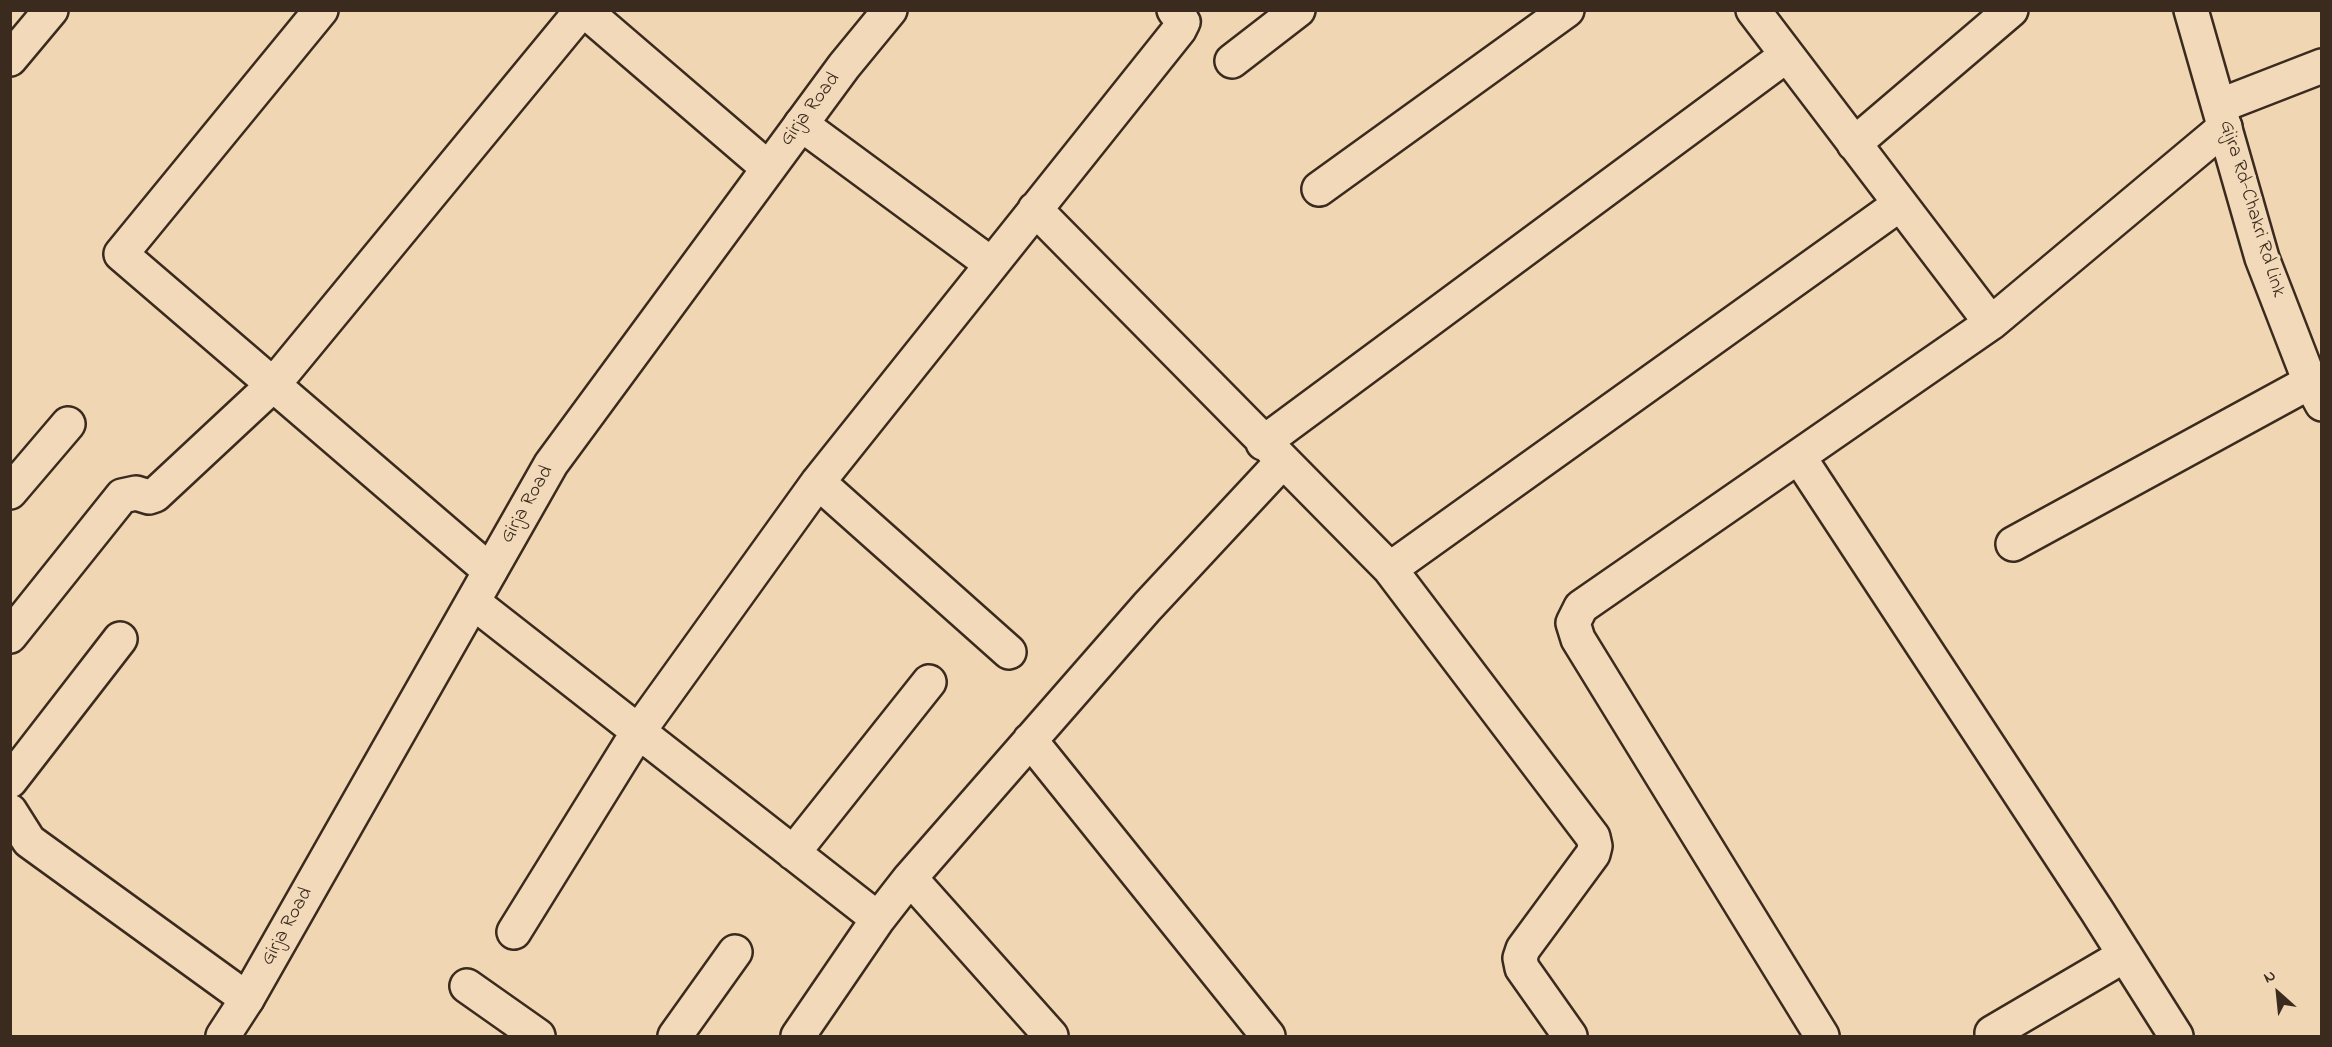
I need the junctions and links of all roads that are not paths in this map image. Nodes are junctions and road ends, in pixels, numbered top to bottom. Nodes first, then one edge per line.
1 (51, 10) edge
2 (321, 10) edge
3 (583, 10) edge
4 (890, 10) edge
5 (1174, 10) edge
6 (1298, 10) edge
7 (1568, 10) edge
8 (1753, 10) edge
9 (2011, 10) edge
10 (2191, 10) edge
11 (1787, 55) junction
12 (10, 59) edge
13 (1233, 61) dead end
14 (2322, 66) edge
15 (2222, 116) junction
16 (801, 124) junction
17 (1854, 144) junction
18 (768, 168) junction
19 (1319, 189) dead end
20 (1900, 204) junction
21 (1035, 209) junction
22 (991, 264) junction
23 (1991, 323) junction
24 (273, 385) junction
25 (2316, 393) edge
26 (68, 424) dead end
27 (1273, 452) junction
28 (1799, 456) junction
29 (818, 482) junction
30 (10, 492) edge
31 (2013, 544) dead end
32 (1390, 569) junction
33 (490, 571) junction
34 (472, 602) junction
35 (10, 636) edge
36 (120, 639) dead end
37 (1009, 652) dead end
38 (929, 682) dead end
39 (638, 732) junction
40 (1030, 740) junction
41 (10, 781) edge
42 (10, 811) edge
43 (20, 845) edge
44 (793, 853) junction
45 (910, 878) junction
46 (878, 919) junction
47 (514, 932) dead end
48 (735, 952) dead end
49 (2125, 955) junction
50 (467, 986) dead end
51 (247, 999) junction
52 (1992, 1033) dead end
53 (223, 1036) edge
54 (538, 1036) edge
55 (675, 1036) edge
56 (798, 1036) edge
57 (1051, 1036) edge
58 (1268, 1036) edge
59 (1570, 1036) edge
60 (1822, 1036) edge
61 (2176, 1036) edge

1 - 12 street
2 - 24 street
3 - 18 street
3 - 24 street
4 - 16 street, Girja Road
5 - 21 street
6 - 13 street
7 - 19 street
8 - 11 street
9 - 17 street
10 - 15 street, Gijra Rd-Chakri Rd Link
11 - 17 street
11 - 27 street
14 - 15 street
15 - 23 street
15 - 25 street, Gijra Rd-Chakri Rd Link
16 - 18 street, Girja Road
16 - 22 street
17 - 20 street
18 - 33 street, Girja Road
20 - 23 street
20 - 32 street
21 - 22 street
21 - 27 street
22 - 29 street
23 - 28 street
24 - 33 street
24 - 35 street
25 - 31 street
26 - 30 street
27 - 32 street
27 - 40 street
28 - 49 street
28 - 60 street
29 - 37 street
29 - 39 street
32 - 59 street
33 - 34 street, Girja Road
34 - 39 street
34 - 51 street, Girja Road
36 - 41 street
38 - 44 street
39 - 44 street
39 - 47 street
40 - 45 street
40 - 58 street
42 - 43 street
43 - 51 street
44 - 46 street
45 - 46 street
45 - 57 street
46 - 56 street
48 - 55 street
49 - 52 street
49 - 61 street
50 - 54 street
51 - 53 street, Girja Road

